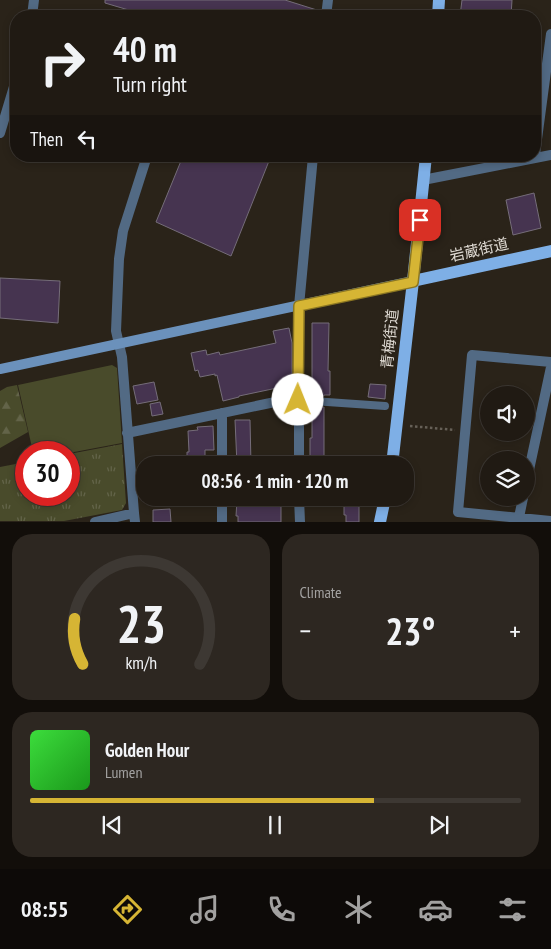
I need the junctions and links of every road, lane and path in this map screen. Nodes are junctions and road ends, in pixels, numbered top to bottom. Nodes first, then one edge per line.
1 (551, 34) edge
2 (10, 100) edge
3 (541, 110) edge
4 (0, 133) edge
5 (145, 162) edge
6 (312, 162) edge
7 (425, 162) edge
8 (507, 162) edge
9 (423, 180) junction
10 (551, 250) edge
11 (413, 282) junction
12 (299, 306) junction
13 (119, 343) junction
14 (551, 362) edge
15 (551, 367) edge
16 (0, 369) edge
17 (299, 398) junction
18 (385, 406) dead end
19 (222, 413) junction
20 (396, 425) junction
21 (466, 432) junction
22 (127, 433) junction
23 (533, 451) edge
24 (222, 456) edge
25 (299, 456) edge
26 (393, 456) edge
27 (222, 506) edge
28 (299, 506) edge
29 (383, 506) edge
30 (522, 506) edge
31 (135, 517) edge
32 (519, 520) edge
33 (551, 521) edge
34 (95, 522) edge
35 (222, 522) edge
36 (300, 522) edge
37 (380, 522) edge

1 - 3 street
2 - 4 street
5 - 13 street
6 - 12 street
7 - 9 main road, 青梅街道
8 - 9 street
9 - 11 main road, 青梅街道
10 - 11 main road, 岩蔵街道
11 - 12 street
11 - 20 main road, 青梅街道
12 - 13 street
12 - 17 street
13 - 16 street
13 - 22 street
14 - 21 street
15 - 23 street
17 - 18 lane
17 - 19 street
17 - 25 street
19 - 22 street
19 - 24 street
20 - 21 path
20 - 26 main road, 青梅街道
21 - 32 street
22 - 31 street
27 - 35 street
28 - 36 street
29 - 37 main road
30 - 32 street
31 - 34 street
32 - 33 street

